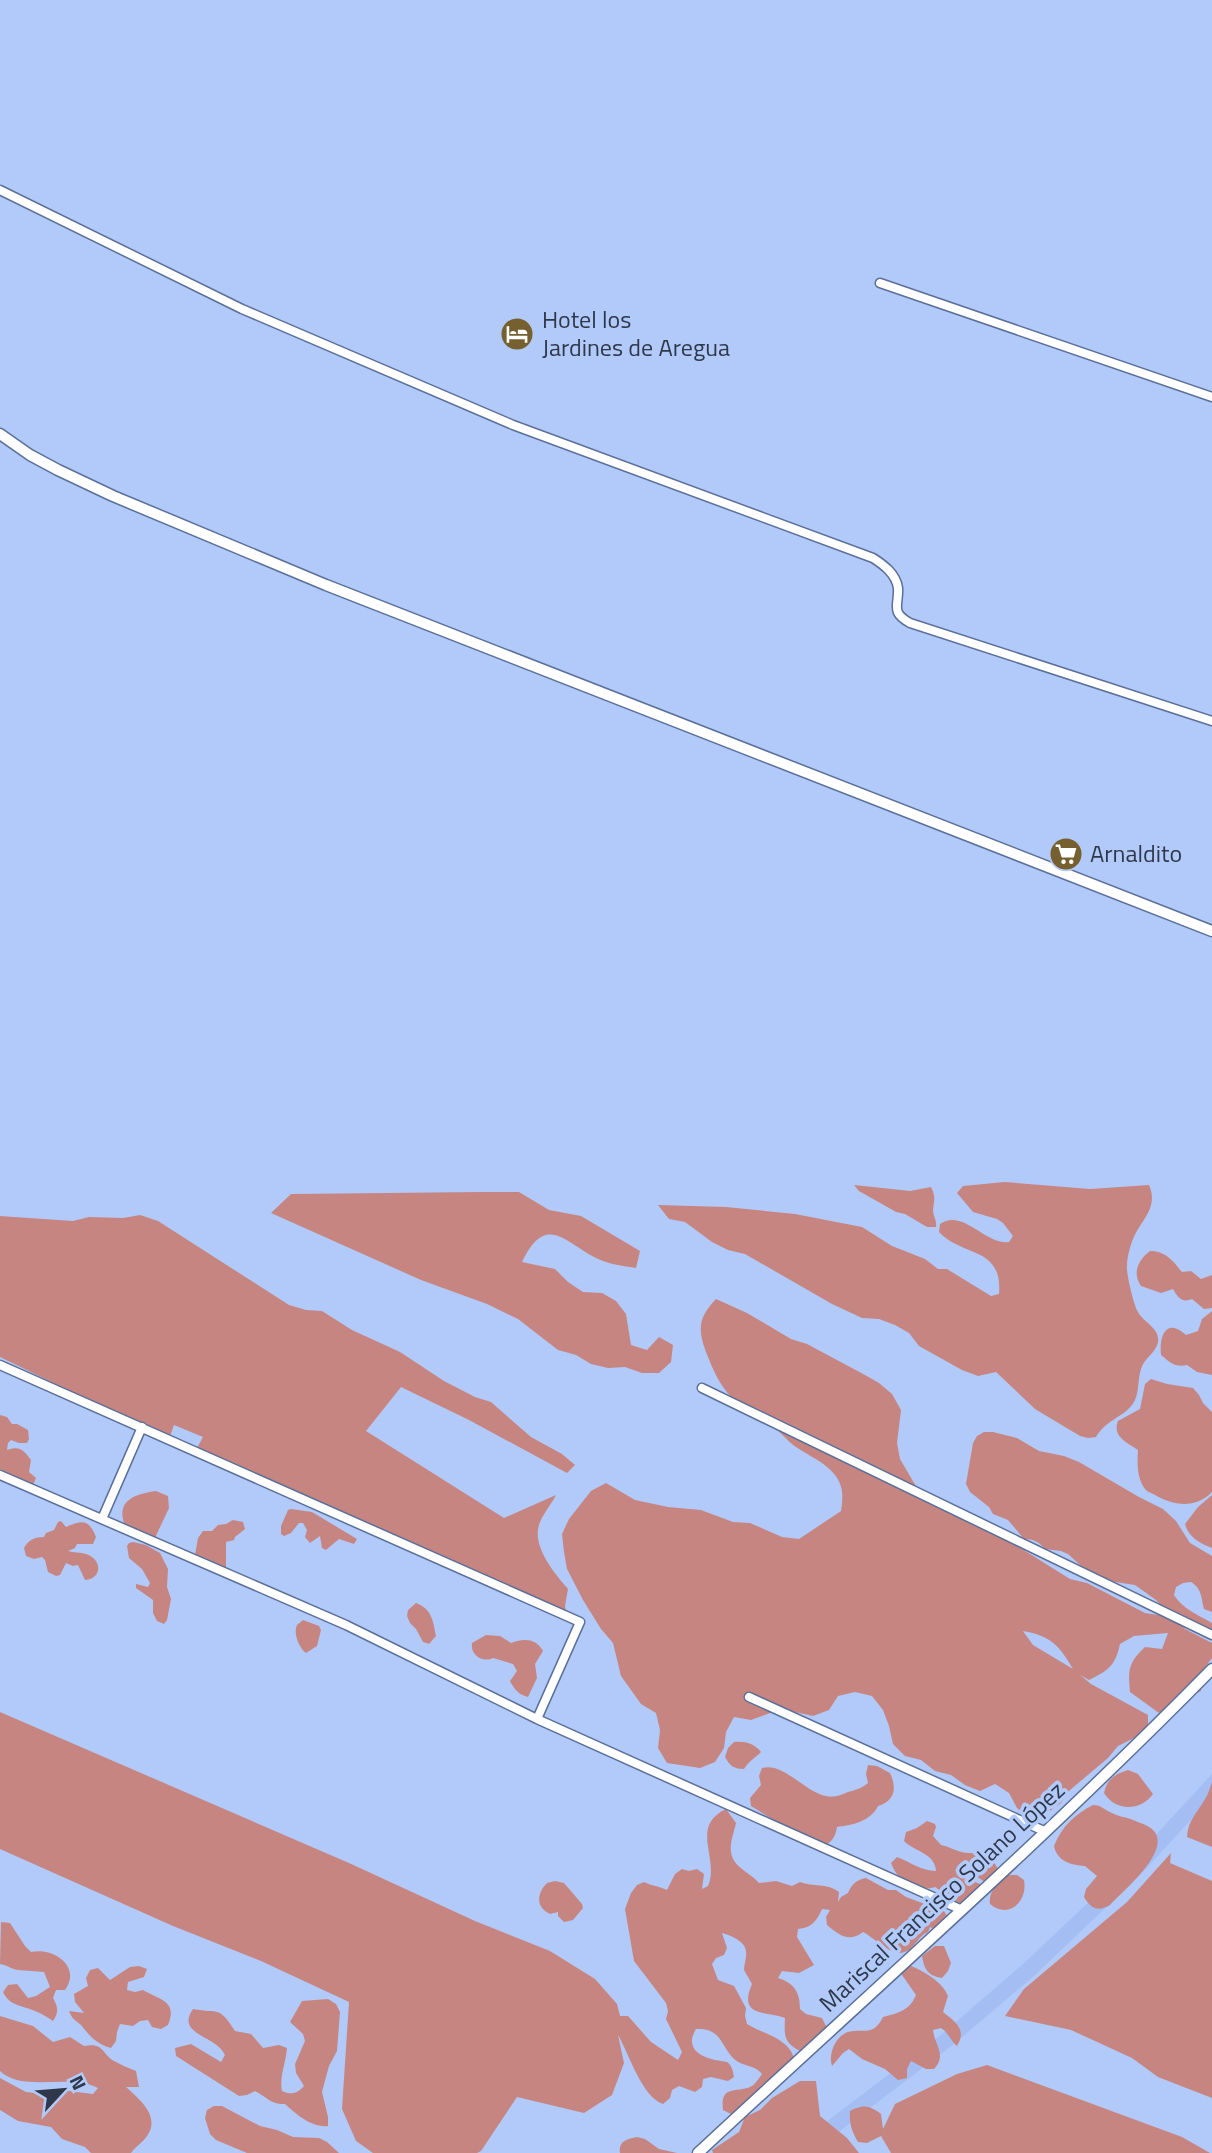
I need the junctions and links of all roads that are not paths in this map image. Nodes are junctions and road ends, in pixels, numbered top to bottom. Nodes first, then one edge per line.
1 (0, 190) edge
2 (880, 283) dead end
3 (1212, 397) edge
4 (0, 434) edge
5 (1212, 721) edge
6 (1212, 931) edge
7 (0, 1365) edge
8 (702, 1388) dead end
9 (142, 1427) junction
10 (0, 1475) edge
11 (102, 1519) junction
12 (1212, 1636) edge
13 (1212, 1669) edge
14 (749, 1697) dead end
15 (537, 1719) junction
16 (1044, 1831) junction
17 (962, 1910) junction
18 (698, 2153) edge

1 - 5 street
2 - 3 street
4 - 6 street
7 - 9 street
8 - 12 street
9 - 11 street
9 - 15 street
10 - 11 street
11 - 15 street
13 - 16 street, Mariscal Francisco Solano López
14 - 16 street
15 - 17 street
16 - 17 street, Mariscal Francisco Solano López
17 - 18 street, Mariscal Francisco Solano López

